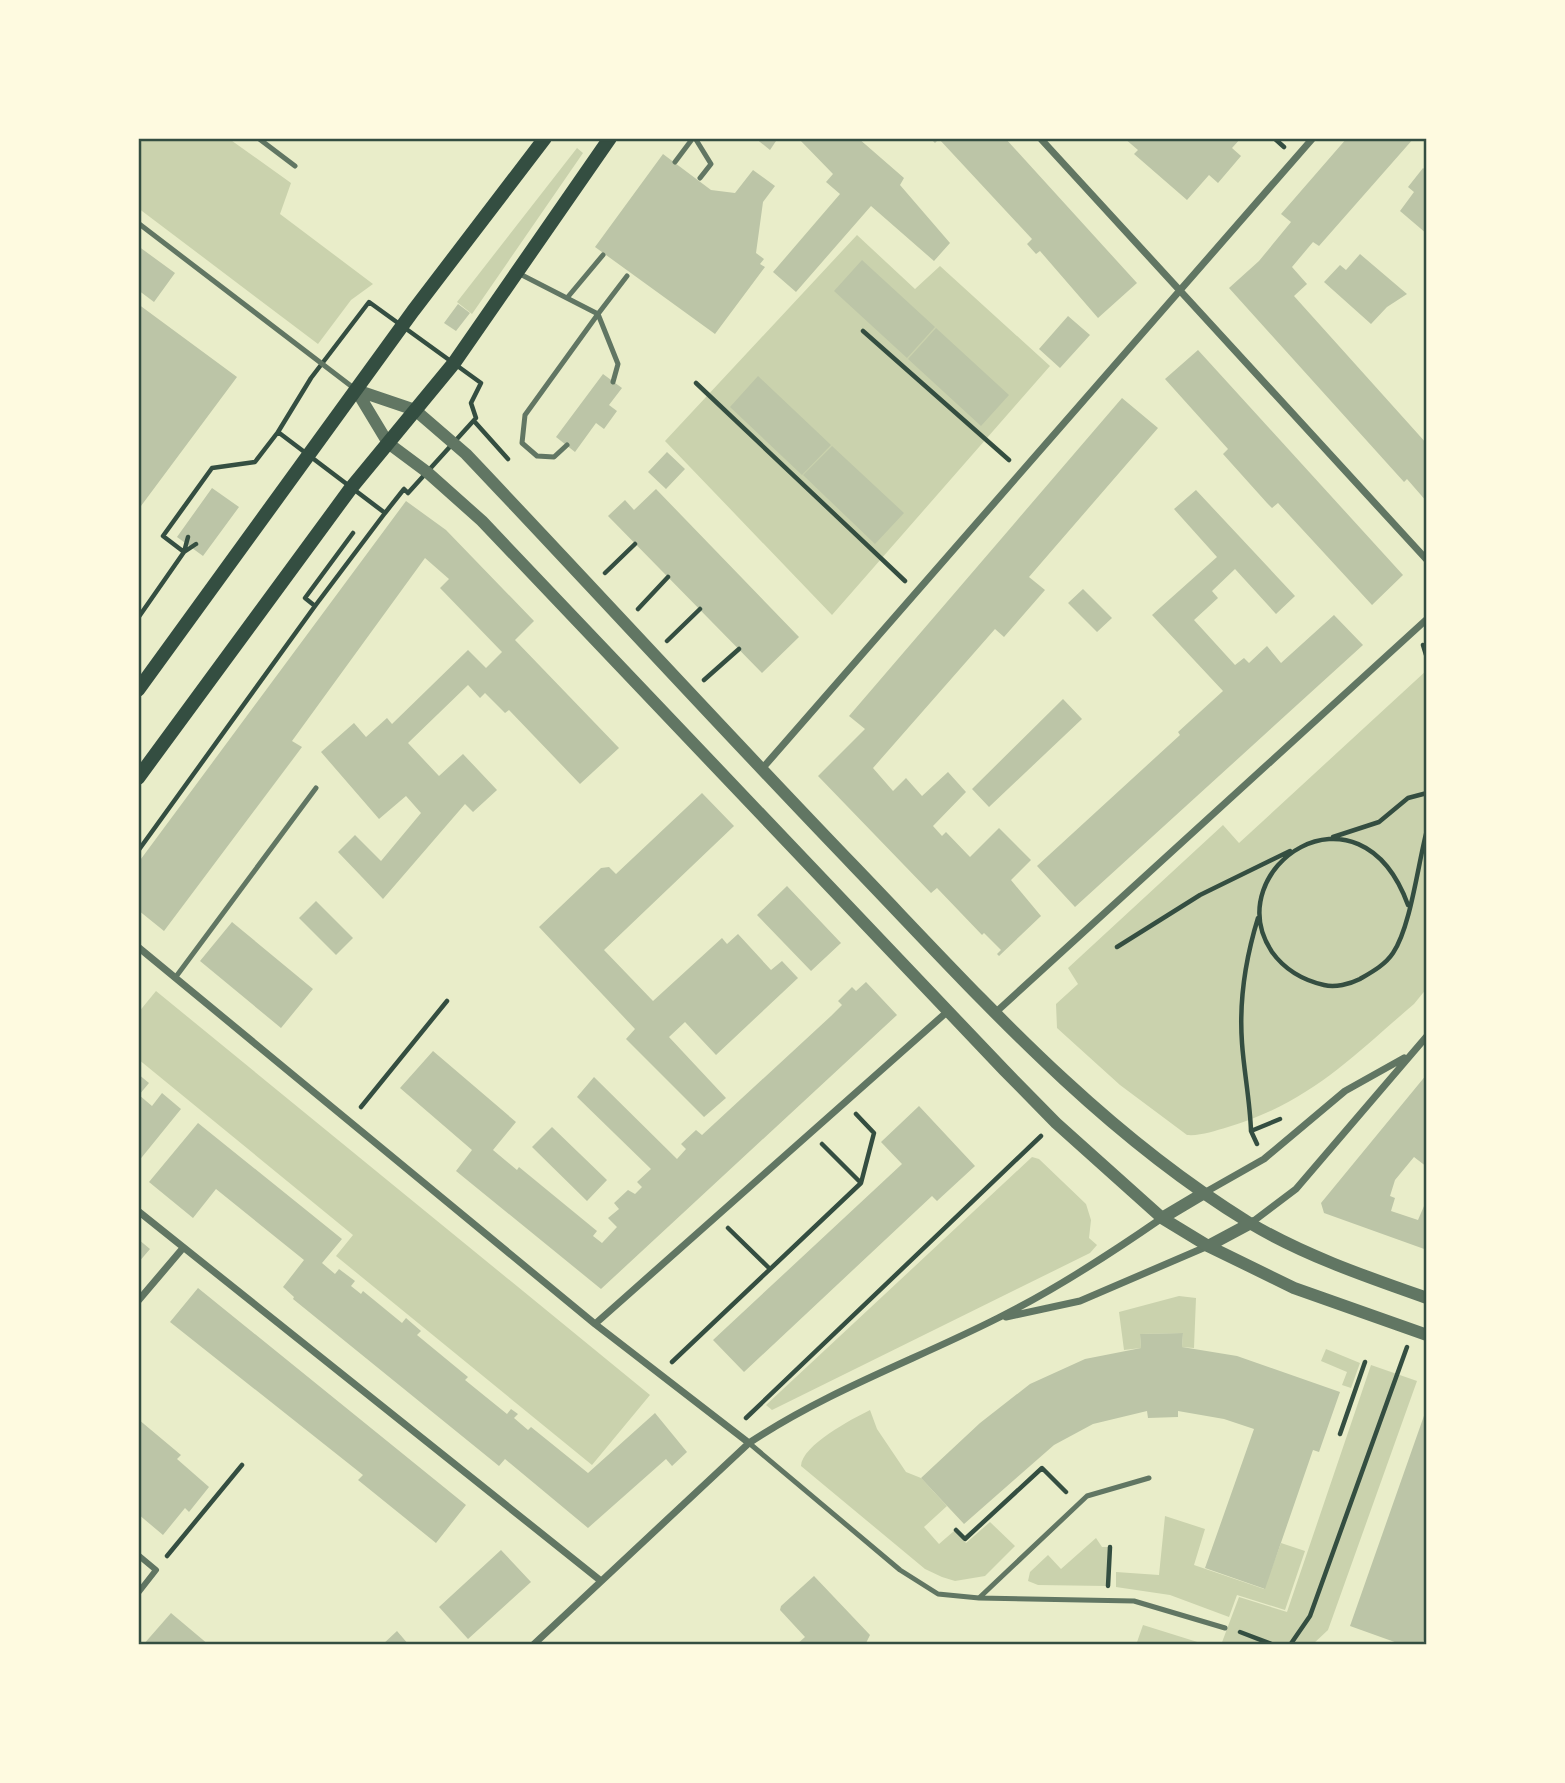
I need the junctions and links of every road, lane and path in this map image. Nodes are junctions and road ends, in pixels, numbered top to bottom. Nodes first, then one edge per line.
1 (258, 138) edge
2 (545, 138) edge
3 (610, 138) edge
4 (694, 138) edge
5 (1040, 138) edge
6 (1313, 138) edge
7 (675, 162) dead end
8 (295, 166) dead end
9 (700, 178) dead end
10 (138, 223) edge
11 (603, 255) dead end
12 (518, 273) junction
13 (627, 276) dead end
14 (1180, 291) junction
15 (567, 298) junction
16 (598, 314) junction
17 (863, 331) dead end
18 (613, 382) dead end
19 (696, 383) dead end
20 (356, 390) junction
21 (415, 410) junction
22 (474, 421) dead end
23 (278, 432) dead end
24 (388, 443) junction
25 (567, 445) dead end
26 (508, 459) dead end
27 (1020, 470) junction
28 (385, 513) dead end
29 (353, 533) dead end
30 (188, 537) dead end
31 (196, 544) dead end
32 (635, 544) dead end
33 (184, 552) junction
34 (1427, 560) edge
35 (668, 577) dead end
36 (592, 586) junction
37 (915, 592) junction
38 (315, 606) junction
39 (700, 610) dead end
40 (140, 615) edge
41 (1427, 619) edge
42 (625, 622) junction
43 (739, 649) dead end
44 (654, 654) junction
45 (138, 690) edge
46 (690, 692) junction
47 (761, 770) junction
48 (138, 778) edge
49 (316, 788) dead end
50 (1427, 793) edge
51 (1427, 830) edge
52 (1325, 839) junction
53 (1293, 849) junction
54 (138, 851) edge
55 (1408, 905) junction
56 (1259, 914) junction
57 (138, 947) edge
58 (1117, 947) dead end
59 (175, 978) junction
60 (446, 1001) dead end
61 (948, 1010) junction
62 (995, 1013) junction
63 (1427, 1036) edge
64 (1410, 1055) junction
65 (845, 1102) junction
66 (349, 1122) junction
67 (1056, 1123) junction
68 (810, 1132) junction
69 (1264, 1159) junction
70 (861, 1183) junction
71 (1204, 1194) junction
72 (138, 1211) edge
73 (717, 1216) junction
74 (1162, 1218) junction
75 (1251, 1223) junction
76 (1208, 1246) junction
77 (183, 1248) junction
78 (770, 1269) junction
79 (1427, 1298) edge
80 (138, 1300) edge
81 (998, 1318) junction
82 (595, 1324) junction
83 (1413, 1330) junction
84 (1427, 1335) edge
85 (1365, 1362) dead end
86 (659, 1374) junction
87 (733, 1430) junction
88 (1340, 1434) dead end
89 (749, 1443) junction
90 (242, 1465) dead end
91 (1149, 1478) dead end
92 (1078, 1505) junction
93 (956, 1530) dead end
94 (1110, 1547) dead end
95 (138, 1555) edge
96 (156, 1570) junction
97 (601, 1581) junction
98 (138, 1593) edge
99 (979, 1598) junction
100 (1106, 1600) junction
101 (1225, 1628) joint
102 (533, 1645) edge
103 (1274, 1645) edge
104 (1290, 1645) edge

1 - 8 lane
2 - 20 main road
3 - 12 main road
4 - 7 lane
4 - 9 lane
5 - 14 street
6 - 14 street
10 - 20 lane
11 - 15 lane
12 - 15 lane
12 - 21 main road
13 - 16 lane
14 - 27 street
14 - 34 street
15 - 16 lane
16 - 18 lane
16 - 25 lane
17 - 27 path
19 - 37 path
20 - 21 street
20 - 24 street
20 - 45 main road
21 - 24 main road
21 - 36 street
22 - 26 path
23 - 33 path
24 - 48 main road
24 - 61 street
27 - 37 street
28 - 38 path
29 - 38 path
30 - 33 path
31 - 33 path
32 - 36 path
33 - 40 path
35 - 42 path
36 - 42 street
37 - 47 street
38 - 54 path
39 - 44 path
41 - 62 street
42 - 44 street
43 - 46 path
44 - 46 street
46 - 47 street
47 - 62 street
49 - 59 lane
50 - 52 path
51 - 55 path
52 - 53 path
52 - 55 path
53 - 56 path
53 - 58 path
55 - 56 path
56 - 69 path
57 - 59 street
59 - 66 street
60 - 66 path
61 - 65 street
61 - 67 street
62 - 71 street
63 - 64 street
64 - 69 street
64 - 75 street
65 - 68 street
65 - 70 path
66 - 82 street
67 - 74 street
67 - 87 path
68 - 70 path
68 - 73 street
69 - 71 street
70 - 78 path
71 - 74 street
71 - 75 street
72 - 77 street
73 - 78 path
73 - 82 street
74 - 76 street
74 - 81 street
75 - 76 street
75 - 79 street
76 - 81 street
76 - 83 street
77 - 80 street
77 - 97 street
78 - 86 path
81 - 89 street
82 - 86 street
83 - 84 street
83 - 104 path
85 - 88 path
86 - 87 street
87 - 89 street
89 - 97 street
89 - 99 lane
90 - 96 path
91 - 92 lane
92 - 93 path
92 - 99 lane
94 - 100 path
95 - 96 street
96 - 98 street
97 - 102 street
99 - 100 lane
100 - 101 lane
101 - 103 path

